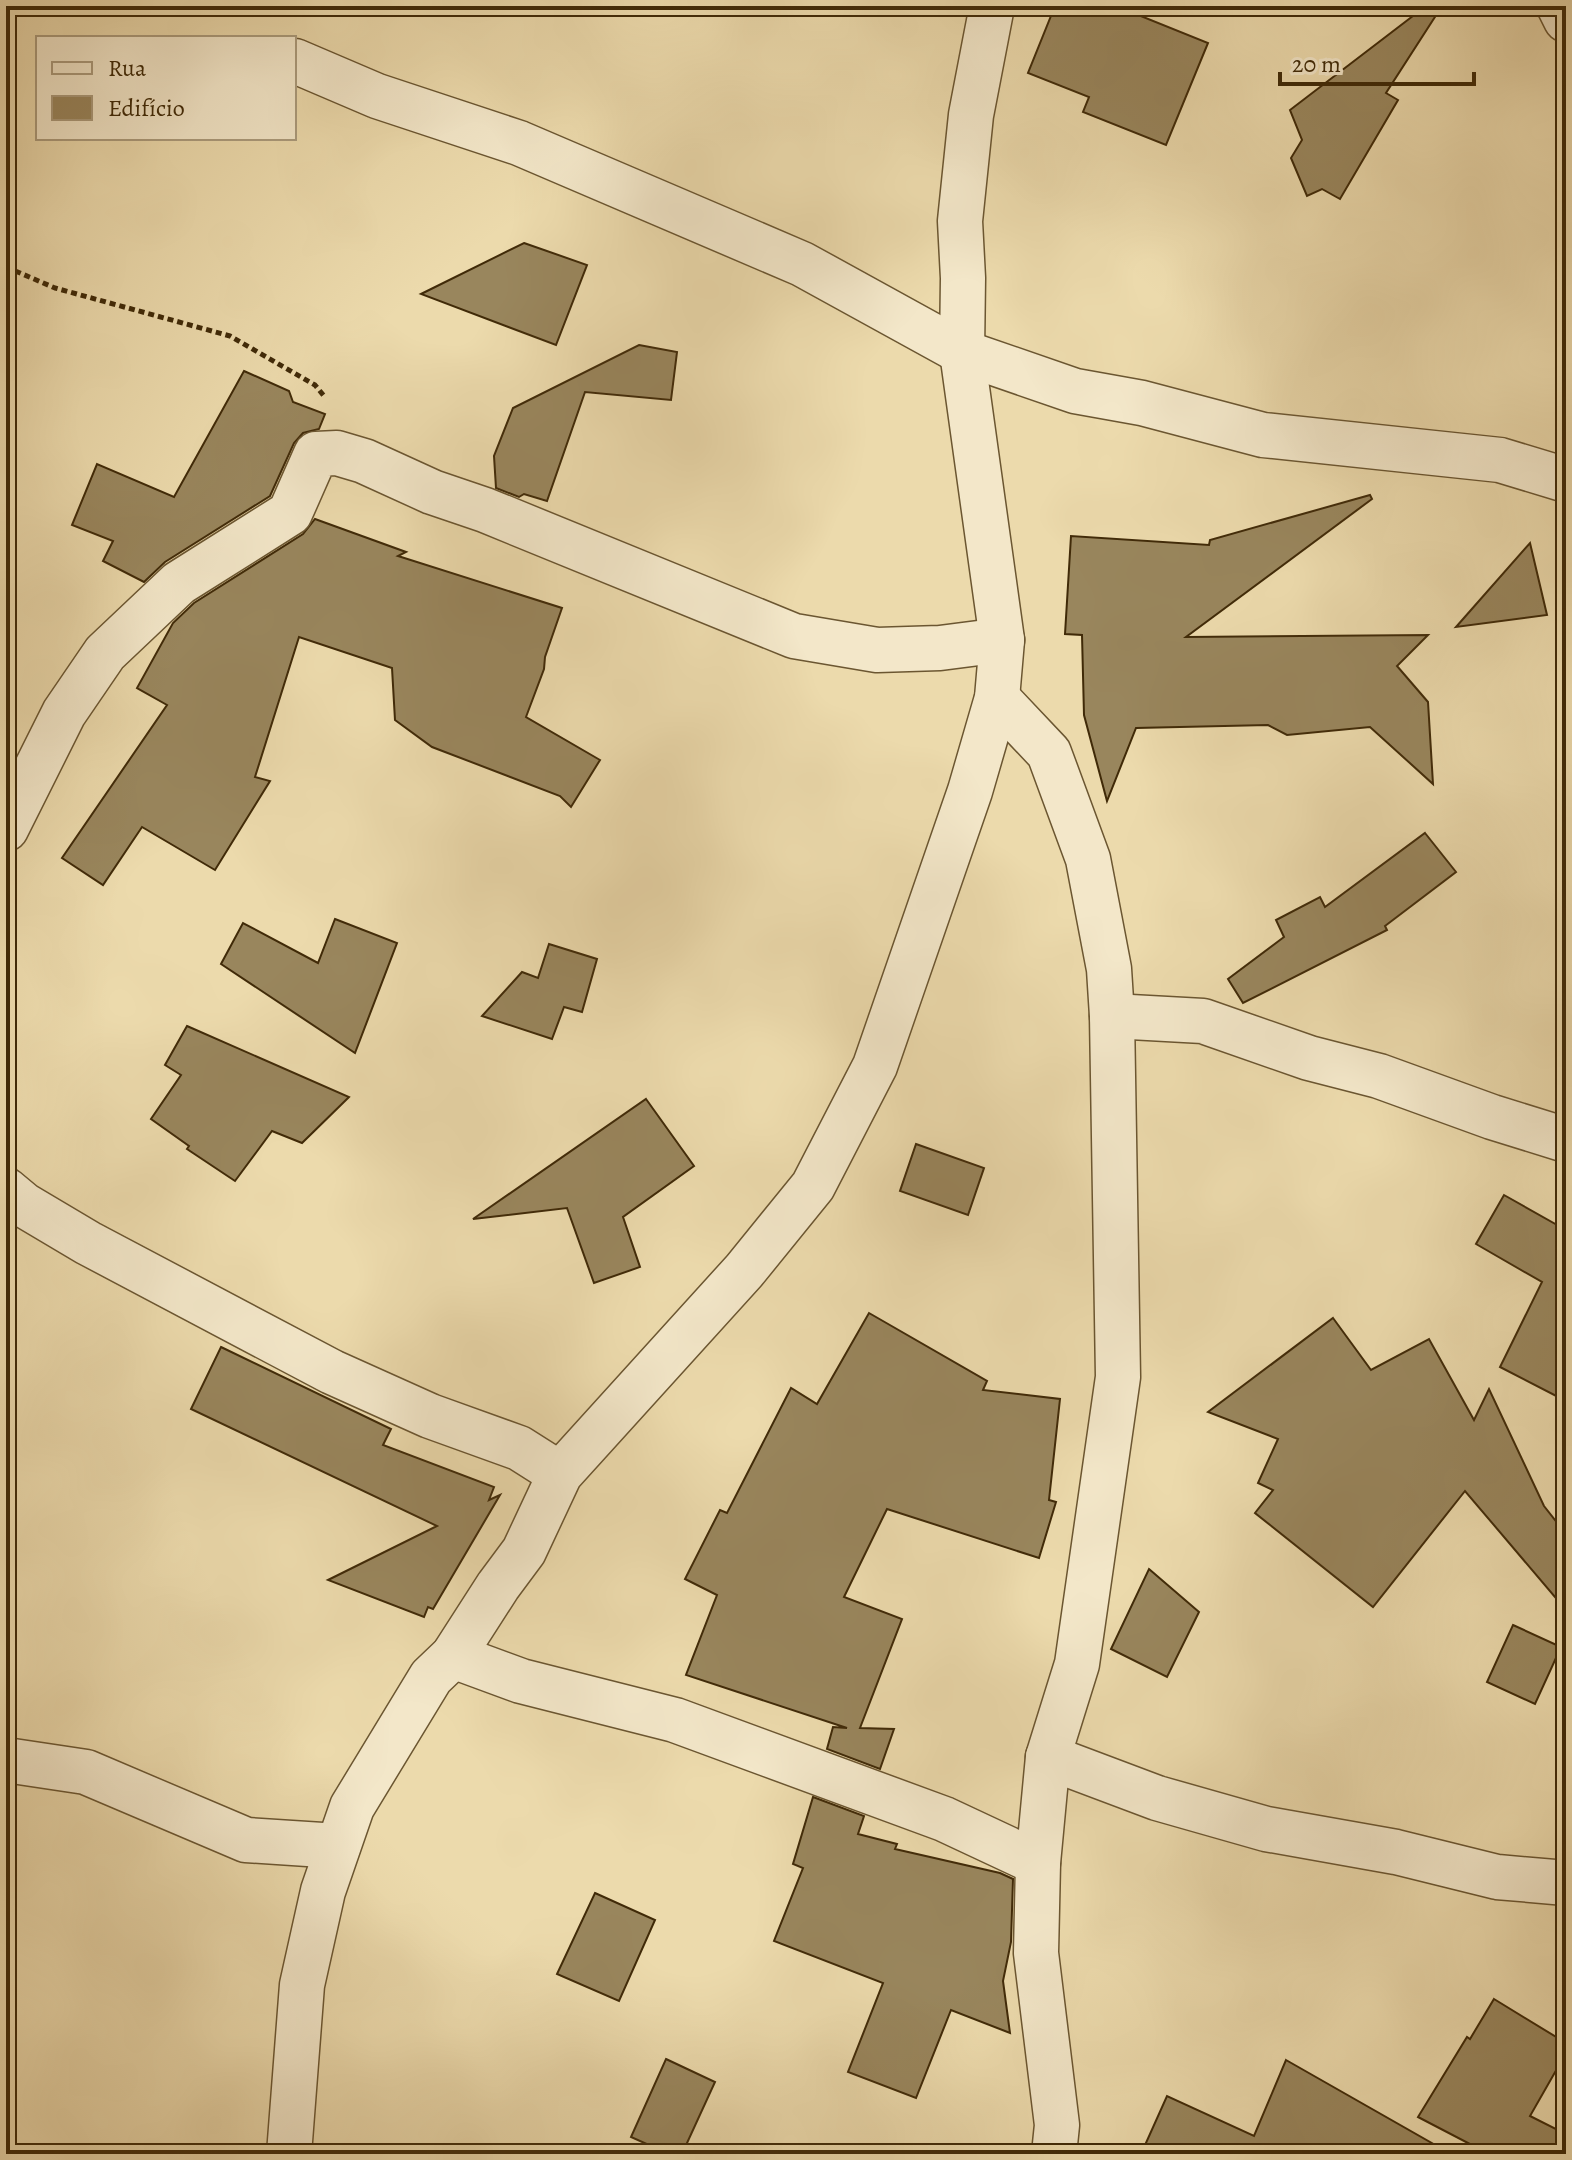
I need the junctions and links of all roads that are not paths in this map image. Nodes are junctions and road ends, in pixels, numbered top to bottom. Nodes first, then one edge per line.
1 (992, 6) edge
2 (1559, 6) edge
3 (1566, 20) edge
4 (296, 61) edge
5 (962, 352) junction
6 (1566, 480) edge
7 (1002, 640) junction
8 (997, 698) junction
9 (6, 829) edge
10 (1112, 1016) junction
11 (1566, 1140) edge
12 (6, 1190) edge
13 (560, 1474) junction
14 (453, 1656) junction
15 (1048, 1757) junction
16 (6, 1760) edge
17 (338, 1846) junction
18 (1038, 1863) junction
19 (1566, 1883) edge
20 (289, 2154) edge
21 (1054, 2154) edge

1 - 5 street
2 - 3 street
4 - 5 street
5 - 6 street
5 - 7 street
7 - 8 street
7 - 9 street
8 - 10 street
8 - 13 street
10 - 11 street
10 - 15 street
12 - 13 street
13 - 14 street
14 - 17 street
14 - 18 street
15 - 18 street
15 - 19 street
16 - 17 street
17 - 20 street
18 - 21 street

